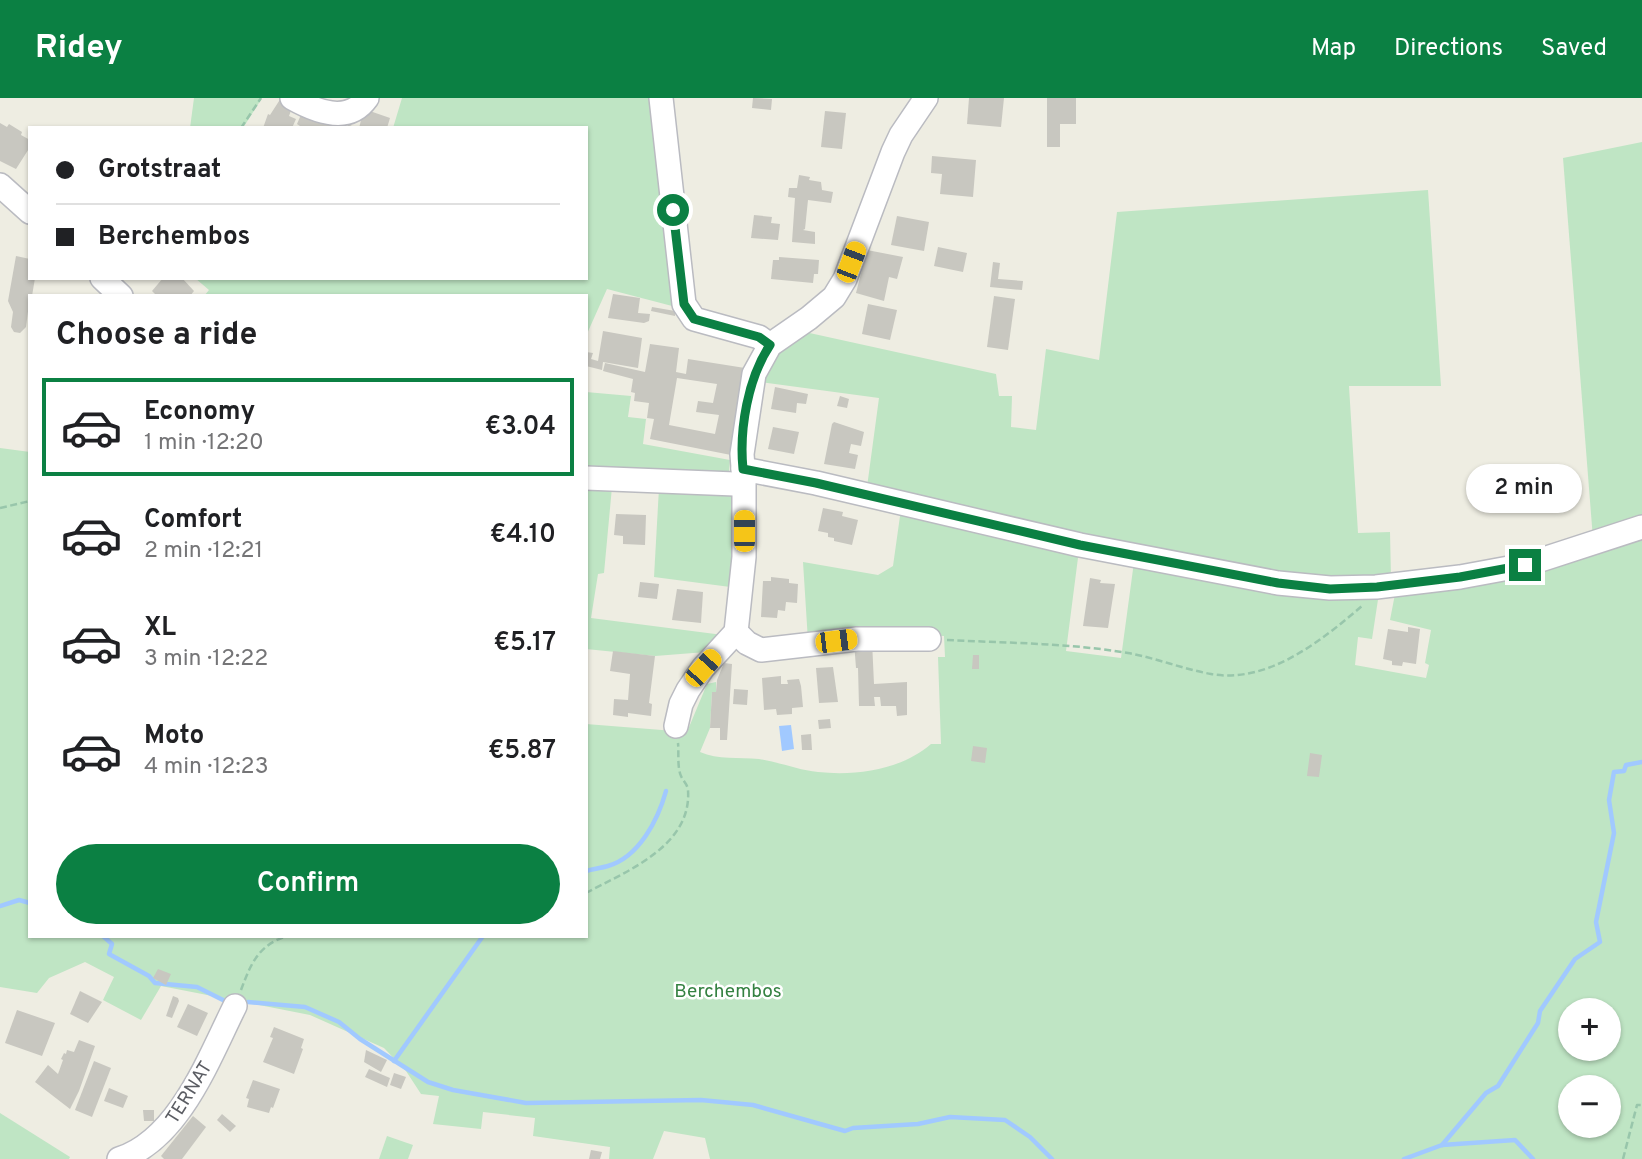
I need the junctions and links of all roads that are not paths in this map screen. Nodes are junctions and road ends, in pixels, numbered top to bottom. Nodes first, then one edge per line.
1 (292, 98) edge
2 (367, 98) edge
3 (661, 98) edge
4 (926, 98) edge
5 (0, 185) edge
6 (28, 210) edge
7 (104, 280) edge
8 (119, 294) edge
9 (770, 345) junction
10 (743, 475) junction
11 (588, 478) edge
12 (1642, 527) edge
13 (736, 632) junction
14 (929, 639) road end
15 (676, 726) road end
16 (236, 1006) road end
17 (150, 1154) edge
18 (119, 1159) edge

1 - 2 street
3 - 9 street
4 - 9 street
5 - 6 street
7 - 8 street
9 - 10 street
10 - 11 street
10 - 12 street
10 - 13 street
13 - 14 street
13 - 15 street
16 - 17 street, TERNAT
17 - 18 street, TERNAT

